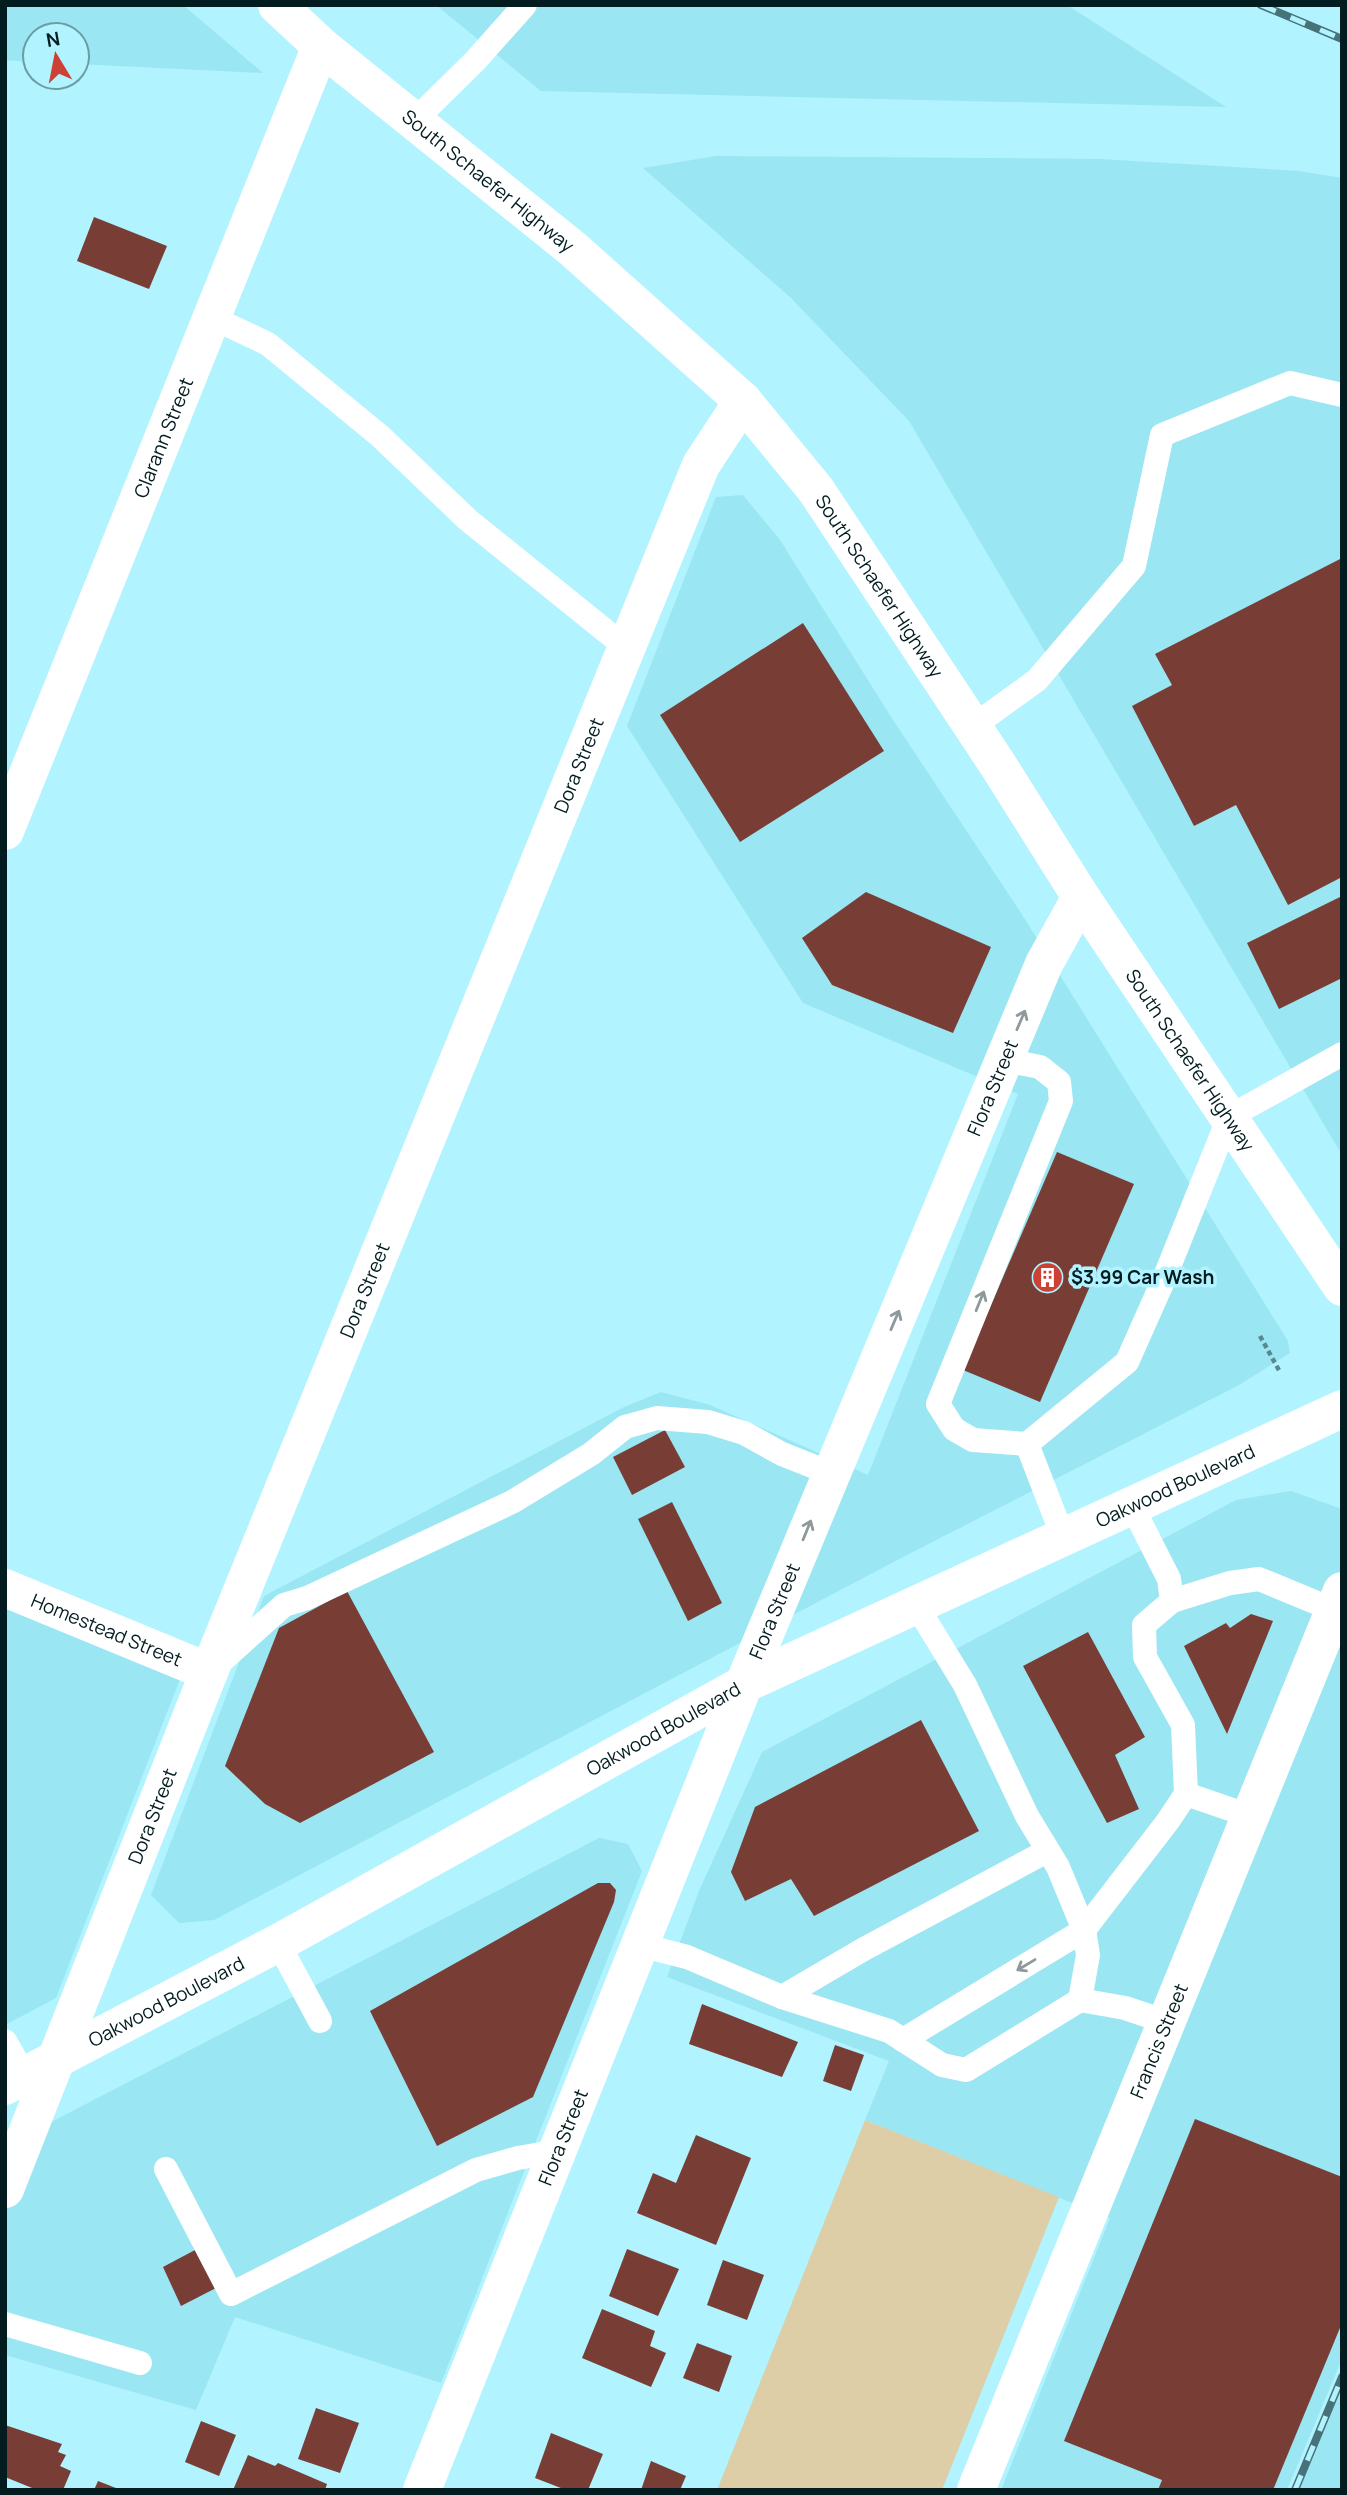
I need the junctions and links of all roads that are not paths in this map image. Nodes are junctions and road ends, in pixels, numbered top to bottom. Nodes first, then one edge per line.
1 (526, 5) edge
2 (279, 6) edge
3 (321, 46) junction
4 (414, 121) junction
5 (212, 318) junction
6 (1342, 396) edge
7 (743, 401) junction
8 (628, 649) junction
9 (972, 727) junction
10 (5, 831) edge
11 (1081, 897) junction
12 (1342, 1054) edge
13 (1004, 1060) junction
14 (1228, 1117) junction
15 (1338, 1275) edge
16 (1342, 1409) edge
17 (1027, 1444) junction
18 (831, 1474) junction
19 (1132, 1506) junction
20 (1063, 1537) junction
21 (5, 1588) edge
22 (1338, 1600) edge
23 (1172, 1601) junction
24 (916, 1605) junction
25 (209, 1672) junction
26 (744, 1684) junction
27 (1186, 1794) junction
28 (1250, 1816) junction
29 (1047, 1851) junction
30 (1084, 1930) junction
31 (278, 1943) junction
32 (640, 1945) junction
33 (782, 1997) junction
34 (1080, 2000) junction
35 (320, 2021) dead end
36 (1167, 2022) junction
37 (903, 2039) junction
38 (5, 2041) edge
39 (59, 2057) junction
40 (15, 2081) edge
41 (558, 2151) junction
42 (166, 2169) dead end
43 (5, 2189) edge
44 (5, 2324) edge
45 (140, 2363) dead end
46 (422, 2490) edge
47 (976, 2490) edge

1 - 4 lane
2 - 3 street, South Schaefer Highway
3 - 4 street, South Schaefer Highway
3 - 5 street, Clarann Street
4 - 7 street, South Schaefer Highway
5 - 8 lane
5 - 10 street, Clarann Street
6 - 9 lane
7 - 8 street, Dora Street
7 - 9 street, South Schaefer Highway
8 - 25 street, Dora Street
9 - 11 street, South Schaefer Highway
13 -> 11 street, Flora Street
11 - 14 street, South Schaefer Highway
12 - 14 lane
17 -> 13 lane
18 -> 13 street, Flora Street
14 - 15 street, South Schaefer Highway
14 - 17 lane
16 - 19 street, Oakwood Boulevard
17 - 20 lane
18 - 25 lane
26 -> 18 street, Flora Street
19 - 20 street, Oakwood Boulevard
19 - 23 lane
20 - 24 street, Oakwood Boulevard
21 - 25 street, Homestead Street
22 - 23 lane
22 - 28 street, Francis Street
23 - 27 lane
24 - 26 street, Oakwood Boulevard
24 - 29 lane
25 - 39 street, Dora Street
26 - 31 street, Oakwood Boulevard
26 - 32 street, Flora Street
27 - 28 lane
27 - 30 lane
28 - 36 street, Francis Street
29 - 30 lane
29 - 33 lane
30 - 34 lane
30 -> 37 lane
31 - 35 lane
31 - 39 street, Oakwood Boulevard
32 - 33 lane
32 - 41 street, Flora Street
33 - 37 lane
34 - 36 lane
34 - 37 lane
36 - 47 street, Francis Street
38 - 40 lane
39 - 40 street, Oakwood Boulevard
39 - 43 street, Dora Street
41 - 42 lane
41 - 46 street, Flora Street
44 - 45 lane

